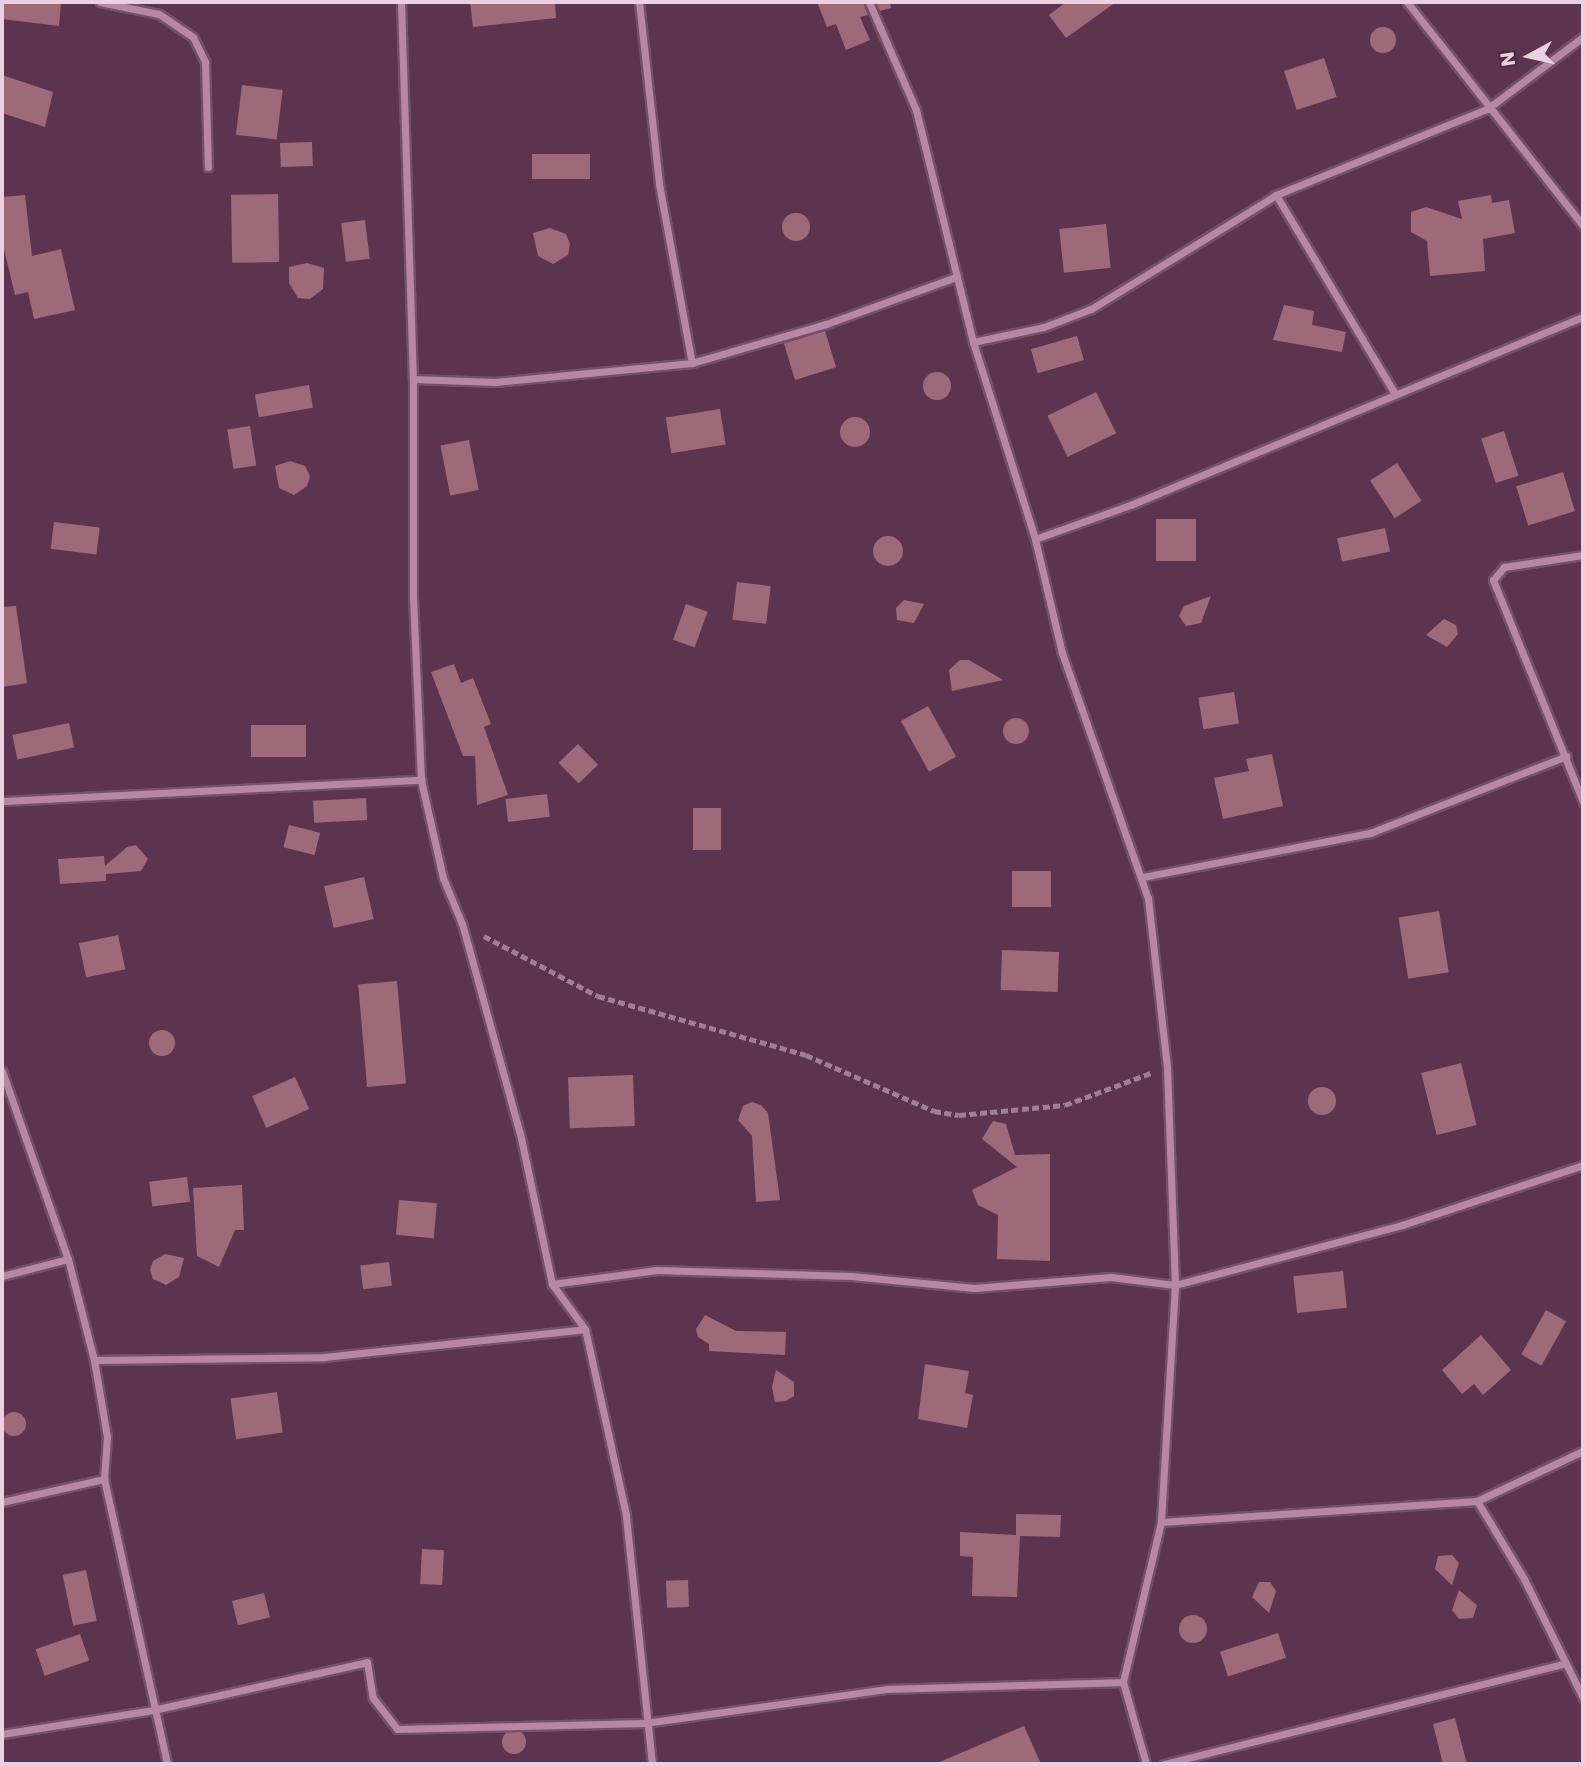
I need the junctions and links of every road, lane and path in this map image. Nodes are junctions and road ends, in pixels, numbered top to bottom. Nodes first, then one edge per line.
1 (100, 2) edge
2 (401, 2) edge
3 (639, 2) edge
4 (869, 2) edge
5 (1407, 2) edge
6 (1583, 37) edge
7 (1487, 109) junction
8 (208, 167) dead end
9 (1276, 195) junction
10 (1583, 226) edge
11 (956, 277) junction
12 (1583, 317) edge
13 (973, 342) junction
14 (692, 363) junction
15 (413, 379) junction
16 (1394, 392) junction
17 (1035, 539) junction
18 (1583, 555) edge
19 (1566, 756) junction
20 (421, 780) junction
21 (2, 801) edge
22 (1583, 802) edge
23 (1143, 877) junction
24 (462, 924) junction
25 (1167, 1067) junction
26 (2, 1071) edge
27 (1583, 1165) edge
28 (68, 1259) junction
29 (2, 1276) edge
30 (552, 1284) junction
31 (1175, 1285) junction
32 (585, 1329) junction
33 (94, 1360) junction
34 (1583, 1451) edge
35 (104, 1479) junction
36 (1478, 1501) junction
37 (2, 1502) edge
38 (1161, 1522) junction
39 (1566, 1663) junction
40 (1123, 1682) junction
41 (1583, 1698) edge
42 (153, 1710) junction
43 (645, 1723) junction
44 (2, 1734) edge
45 (167, 1764) edge
46 (652, 1764) edge
47 (1146, 1764) edge
48 (1164, 1764) edge

1 - 8 street
2 - 15 street
3 - 14 street
4 - 11 street
5 - 7 street
6 - 7 street
7 - 9 street
7 - 10 street
9 - 13 street
9 - 16 street
11 - 13 street
11 - 14 street
12 - 16 street
13 - 17 street
14 - 15 street
15 - 20 street
16 - 17 street
17 - 23 street
18 - 19 street
19 - 22 street
19 - 23 street
20 - 21 street
20 - 24 street
23 - 25 street
24 - 25 path
24 - 30 street
25 - 31 street
26 - 28 street
27 - 31 street
28 - 29 street
28 - 33 street
30 - 31 street
30 - 32 street
31 - 38 street
32 - 33 street
32 - 43 street
33 - 35 street
34 - 36 street
35 - 37 street
35 - 42 street
36 - 38 street
36 - 39 street
38 - 40 street
39 - 41 street
39 - 48 street
40 - 43 street
40 - 47 street
42 - 43 street
42 - 44 street
42 - 45 street
43 - 46 street

